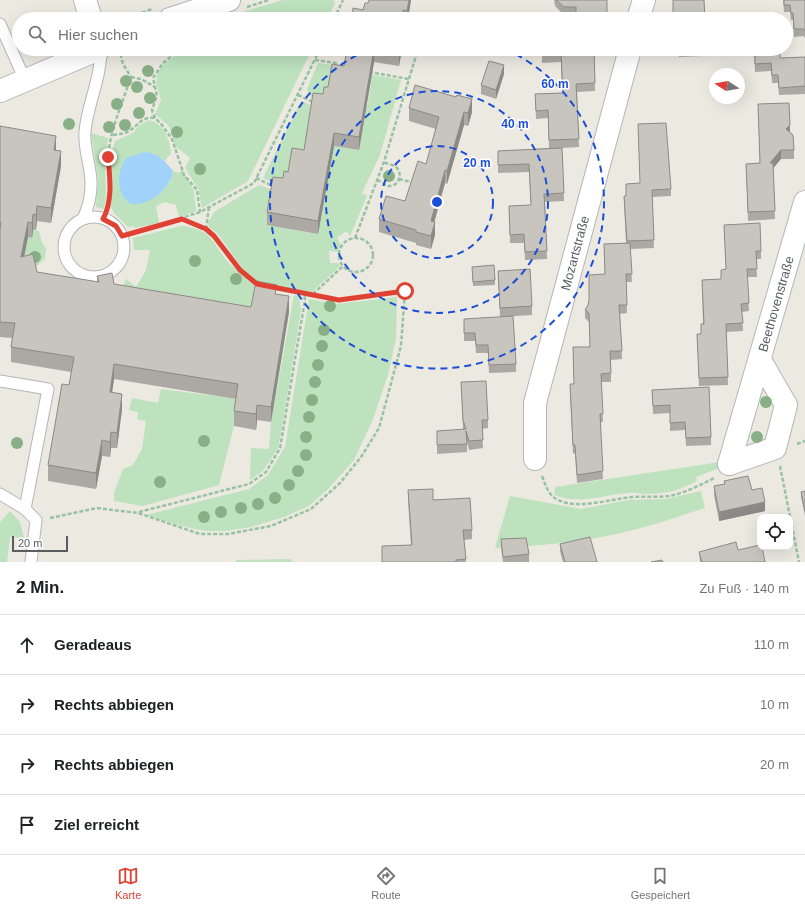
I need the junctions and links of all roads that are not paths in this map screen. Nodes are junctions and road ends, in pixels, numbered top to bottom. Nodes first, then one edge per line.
1 (85, 0) edge
2 (229, 0) edge
3 (644, 0) edge
4 (89, 12) edge
5 (172, 12) edge
6 (640, 12) edge
7 (0, 24) edge
8 (12, 52) edge
9 (14, 56) edge
10 (83, 56) edge
11 (100, 56) edge
12 (628, 56) edge
13 (24, 80) junction
14 (0, 91) edge
15 (805, 202) edge
16 (84, 219) junction
17 (760, 360) junction
18 (0, 381) edge
19 (535, 459) road end
20 (0, 494) edge
21 (25, 510) junction
22 (31, 562) edge

1 - 4 street
2 - 5 street
3 - 6 street
7 - 8 lane
9 - 13 lane
10 - 13 street
11 - 16 lane
12 - 19 street, Mozartstraße
13 - 14 street
15 - 17 street, Beethovenstraße
16 - 16 lane
17 - 17 street, Beethovenstraße
18 - 21 lane
20 - 21 lane
21 - 22 lane

